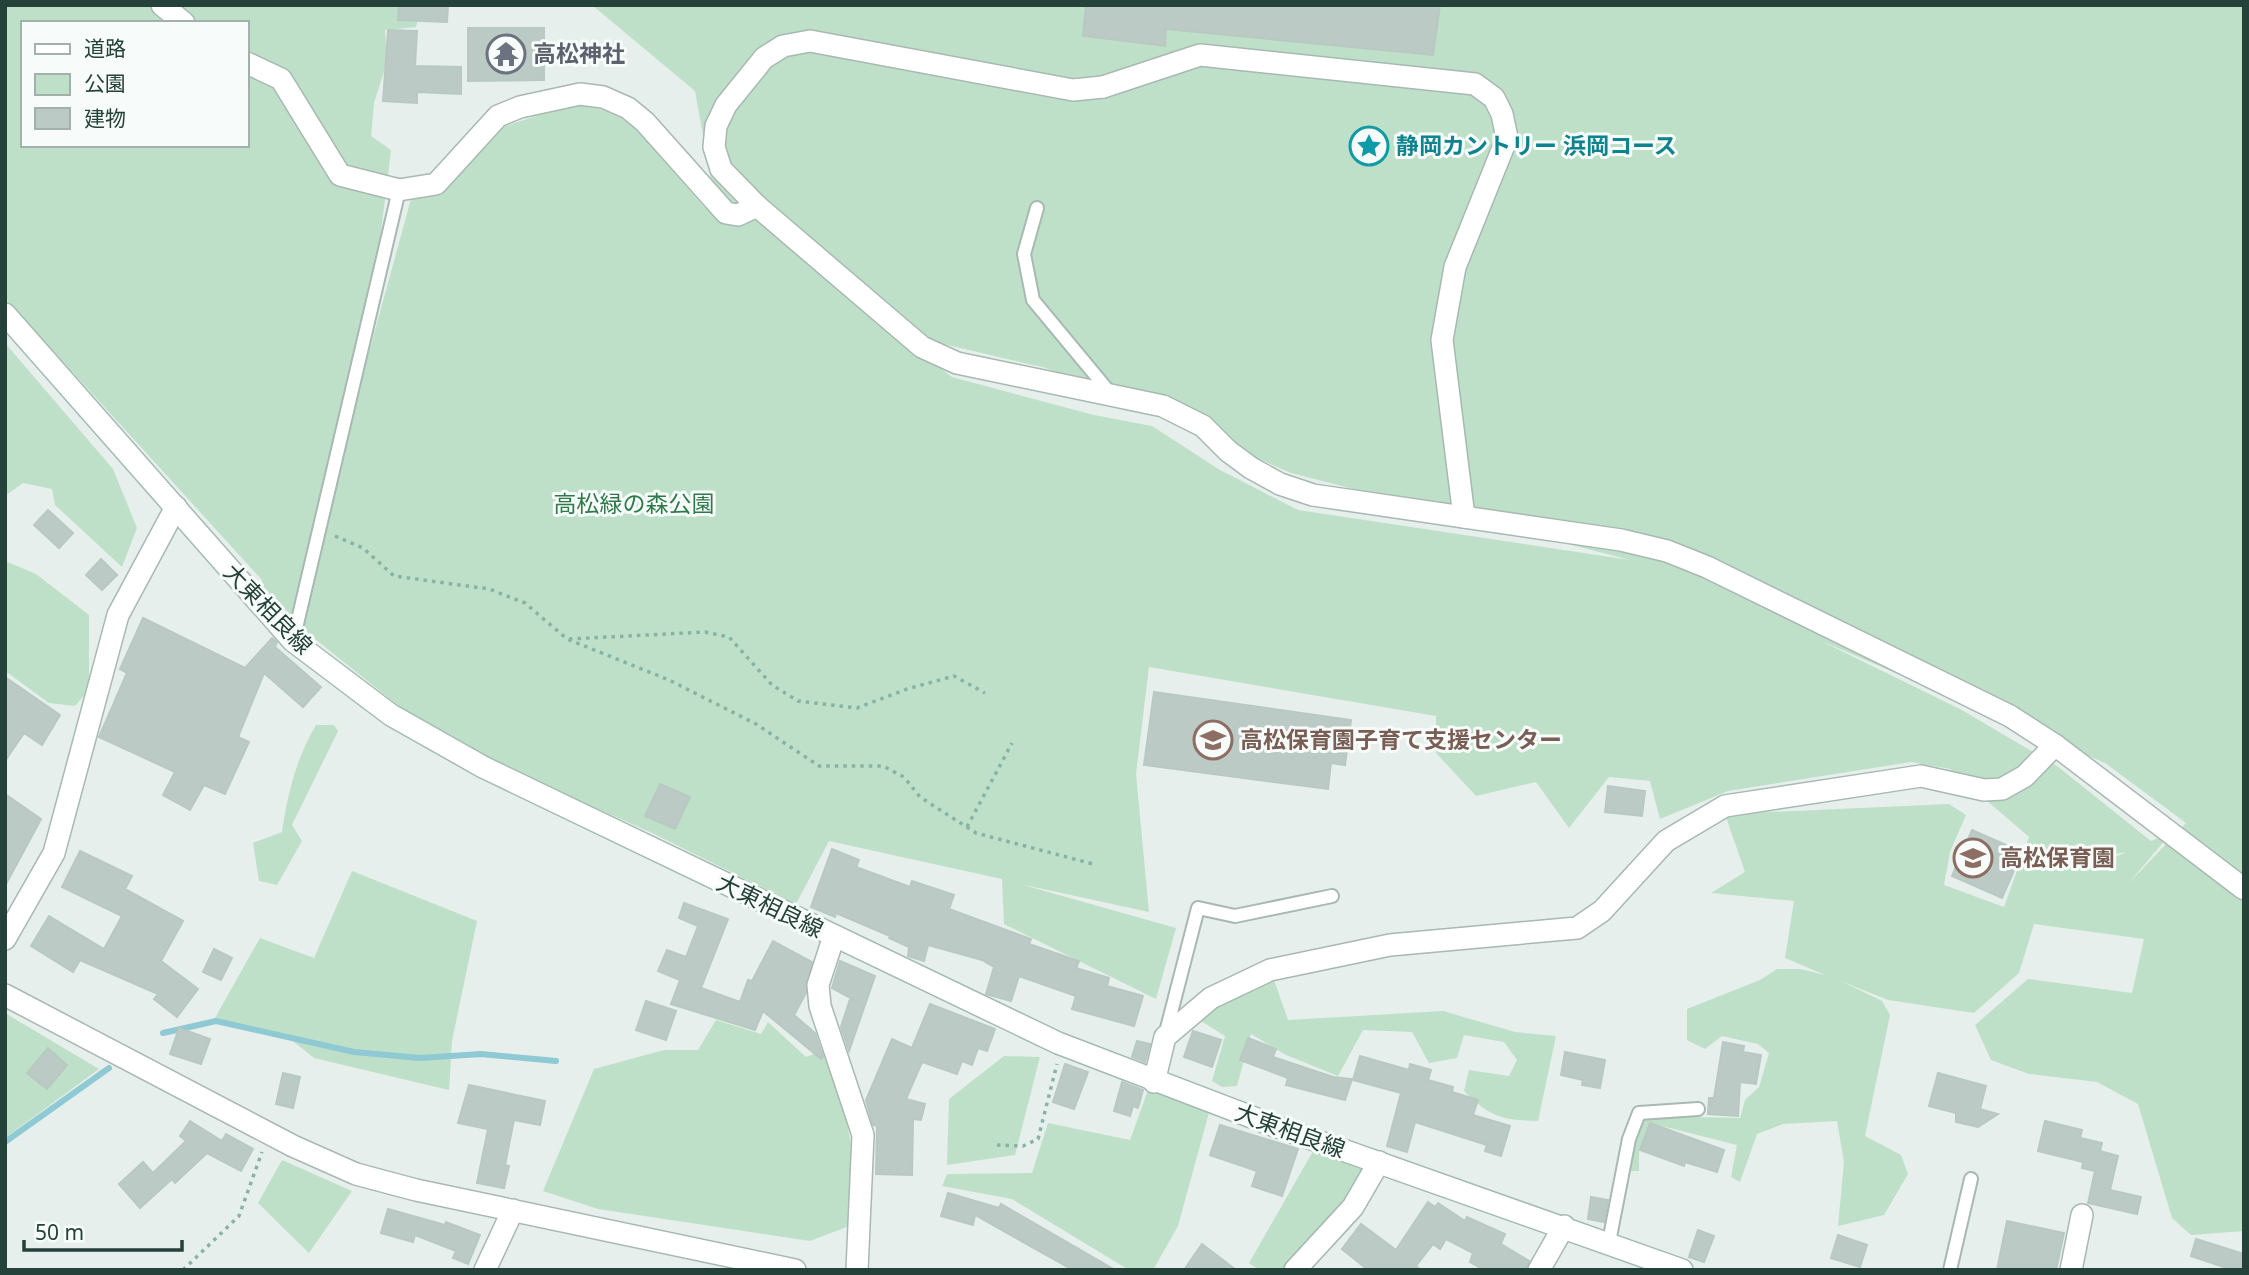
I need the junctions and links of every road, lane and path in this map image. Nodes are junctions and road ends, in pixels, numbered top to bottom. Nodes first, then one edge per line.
1 (162, 5) edge
2 (182, 21) edge
3 (248, 63) edge
4 (399, 190) junction
5 (757, 206) junction
6 (1037, 208) dead end
7 (5, 314) edge
8 (1112, 395) junction
9 (176, 507) junction
10 (1464, 517) junction
11 (320, 530) junction
12 (567, 639) junction
13 (293, 641) junction
14 (985, 693) dead end
15 (1012, 743) dead end
16 (2055, 745) junction
17 (967, 828) junction
18 (1093, 864) dead end
19 (2244, 889) edge
20 (1332, 897) dead end
21 (834, 936) junction
22 (5, 939) edge
23 (5, 995) edge
24 (1165, 1037) junction
25 (1062, 1045) junction
26 (1154, 1082) junction
27 (1698, 1109) dead end
28 (268, 1133) junction
29 (997, 1145) dead end
30 (1379, 1162) junction
31 (1971, 1180) dead end
32 (513, 1210) junction
33 (2082, 1215) dead end
34 (1564, 1226) junction
35 (1609, 1242) junction
36 (183, 1270) edge
37 (485, 1270) edge
38 (795, 1270) edge
39 (857, 1270) edge
40 (1295, 1270) edge
41 (1539, 1270) edge
42 (1682, 1270) edge
43 (1950, 1270) edge
44 (2071, 1270) edge

1 - 2 street
3 - 4 street
4 - 5 street
4 - 11 lane
5 - 8 street
5 - 10 street
6 - 8 lane
7 - 9 street, 大東相良線
8 - 10 street
9 - 13 street, 大東相良線
9 - 22 street
10 - 16 street
11 - 12 path
11 - 13 lane
12 - 14 path
12 - 17 path
13 - 21 street, 大東相良線
15 - 17 path
16 - 19 street
16 - 24 street
17 - 18 path
20 - 24 lane
21 - 25 street, 大東相良線
21 - 39 street
23 - 28 street
24 - 26 street
25 - 26 street, 大東相良線
25 - 29 path
26 - 30 street, 大東相良線
27 - 35 lane
28 - 32 street
28 - 36 path
30 - 34 street, 大東相良線
30 - 40 street
31 - 43 lane
32 - 37 street
32 - 38 street
33 - 44 street
34 - 35 street, 大東相良線
34 - 41 street
35 - 42 street, 大東相良線

